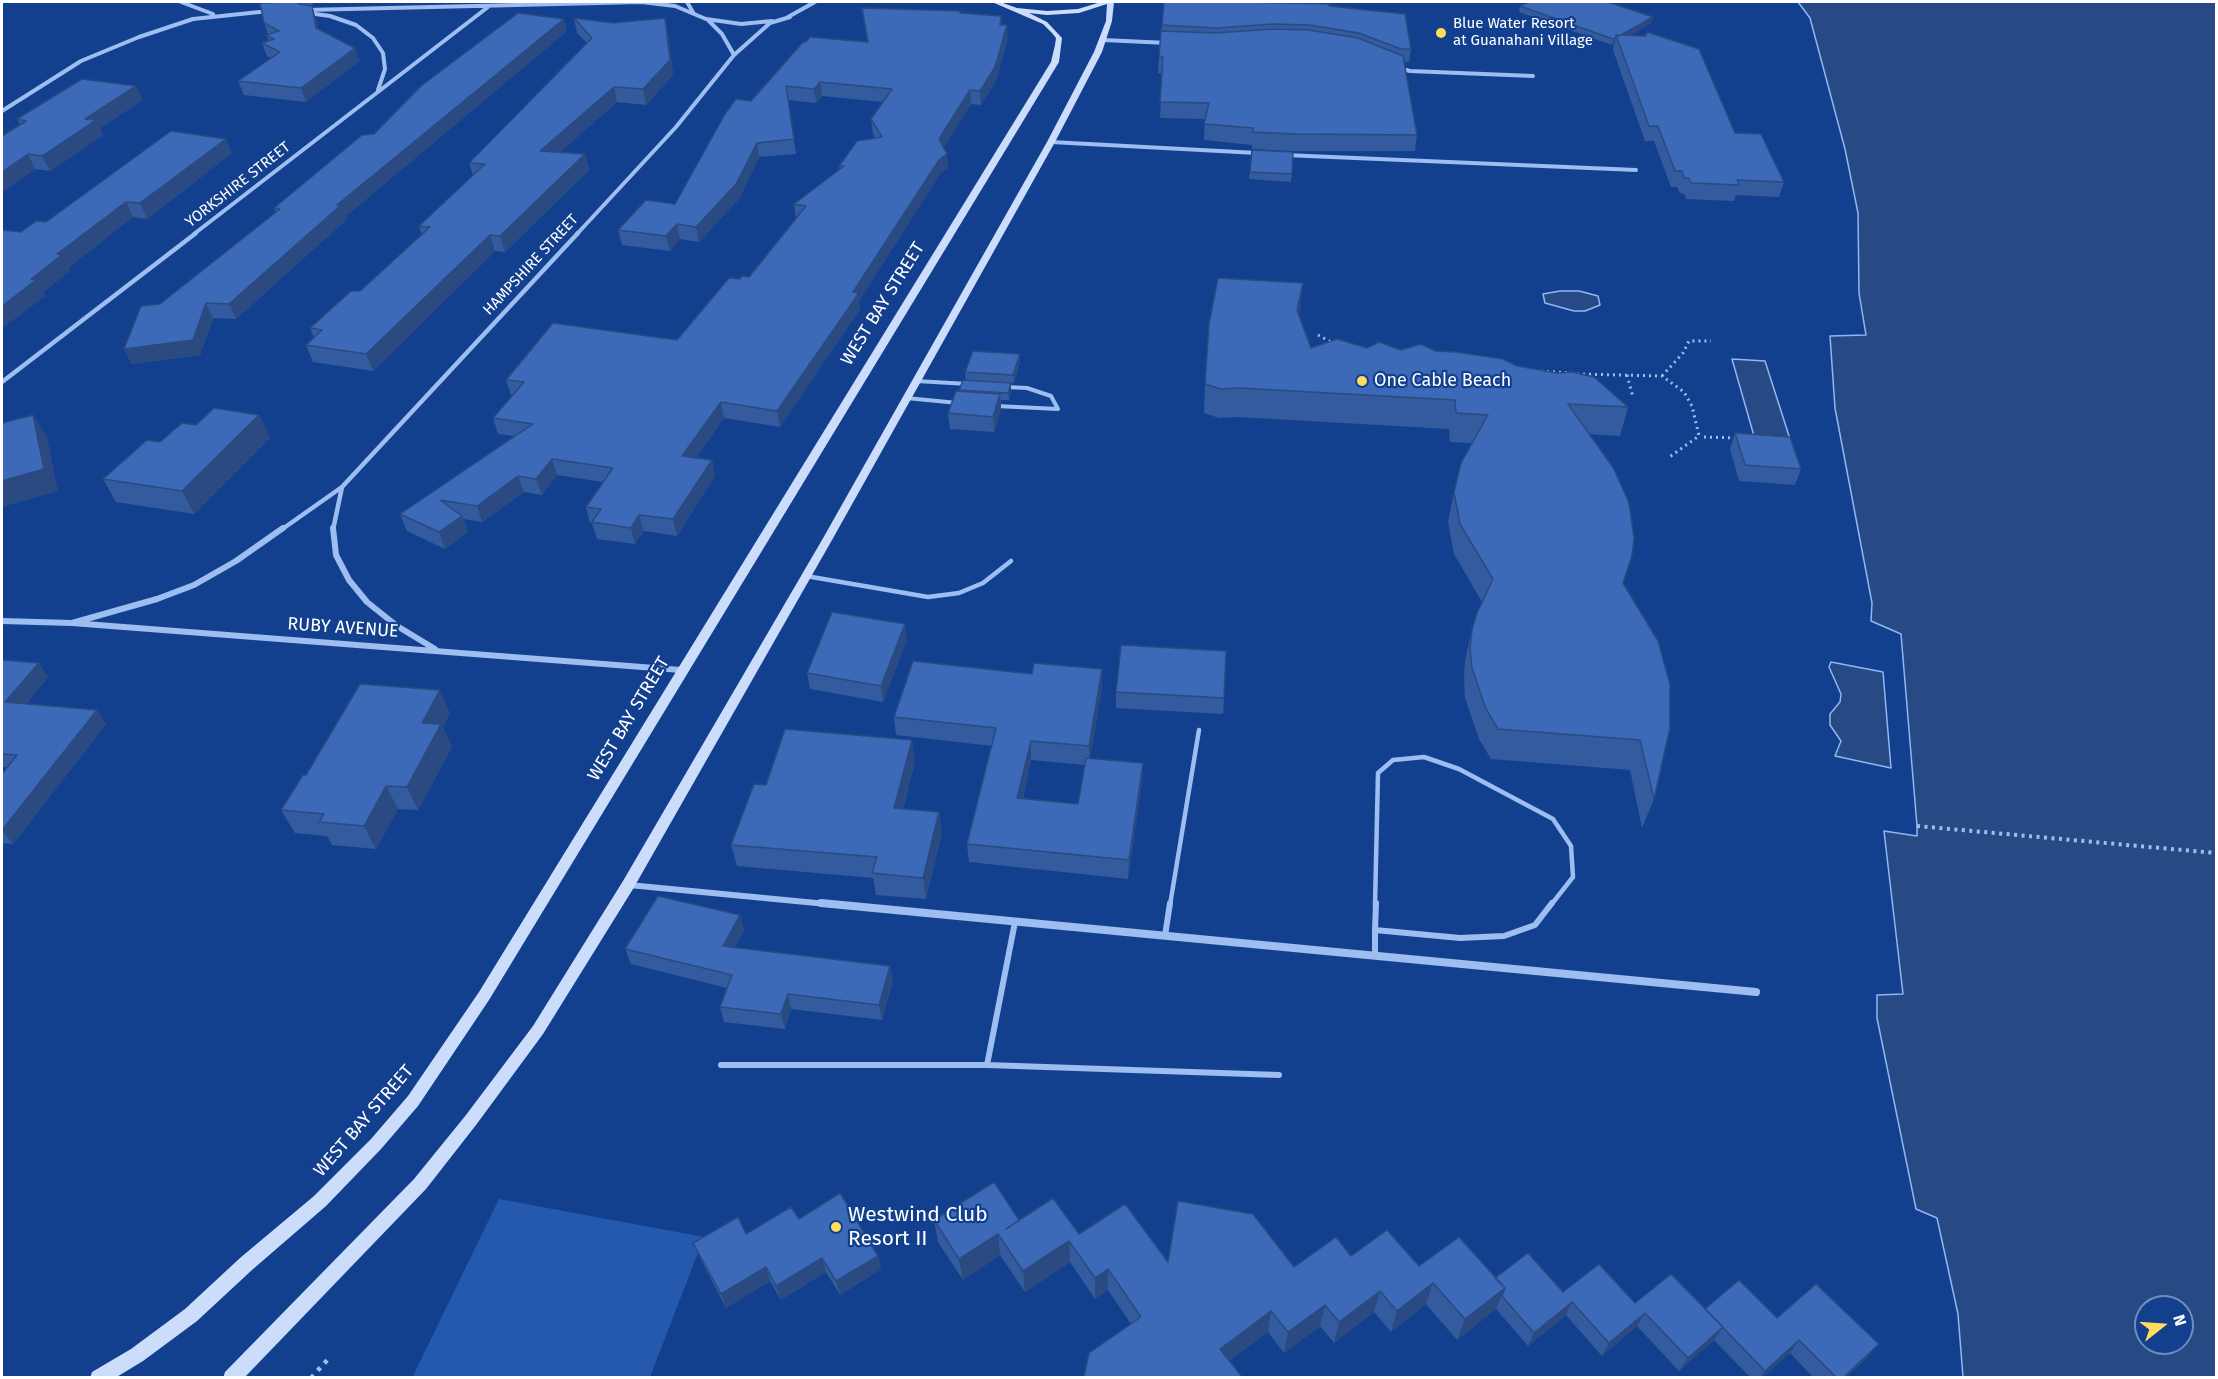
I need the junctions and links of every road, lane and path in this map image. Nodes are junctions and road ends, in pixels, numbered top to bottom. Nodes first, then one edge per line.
1 (181, 2) edge
2 (622, 2) edge
3 (687, 2) edge
4 (994, 2) edge
5 (1106, 2) edge
6 (1111, 2) edge
7 (817, 3) edge
8 (489, 6) junction
9 (280, 10) edge
10 (1016, 10) junction
11 (694, 14) junction
12 (214, 15) junction
13 (790, 16) junction
14 (706, 19) junction
15 (1103, 40) junction
16 (1170, 43) edge
17 (734, 55) junction
18 (1390, 64) edge
19 (1533, 76) dead end
20 (378, 92) junction
21 (2, 111) edge
22 (1051, 142) junction
23 (1264, 154) edge
24 (1276, 154) edge
25 (1636, 170) dead end
26 (1318, 335) dead end
27 (1711, 341) dead end
28 (1336, 345) edge
29 (1539, 371) edge
30 (1548, 372) junction
31 (1588, 374) junction
32 (1627, 375) junction
33 (1662, 376) junction
34 (916, 381) junction
35 (2, 382) edge
36 (1551, 382) edge
37 (972, 384) edge
38 (1591, 385) edge
39 (1005, 387) edge
40 (1633, 397) dead end
41 (906, 398) junction
42 (965, 403) edge
43 (988, 405) edge
44 (1704, 437) dead end
45 (1748, 439) edge
46 (1668, 458) dead end
47 (342, 487) junction
48 (1011, 561) dead end
49 (806, 576) junction
50 (2, 621) edge
51 (72, 622) junction
52 (437, 650) junction
53 (681, 670) junction
54 (1199, 730) dead end
55 (1917, 825) dead end
56 (2217, 853) edge
57 (628, 885) junction
58 (1015, 922) junction
59 (1375, 930) junction
60 (1165, 936) junction
61 (1375, 956) junction
62 (1756, 992) dead end
63 (721, 1065) dead end
64 (987, 1065) junction
65 (1279, 1075) dead end
66 (330, 1357) dead end
67 (98, 1377) edge
68 (231, 1377) edge
69 (311, 1377) edge

1 - 12 street
2 - 8 street
2 - 11 street
3 - 11 street
4 - 10 main road
5 - 10 main road
6 - 15 main road
7 - 13 street, HAMPSHIRE STREET
8 - 20 street, YORKSHIRE STREET
8 - 20 street
9 - 12 street
10 - 53 main road, WEST BAY STREET
11 - 14 street
12 - 21 street
13 - 14 street
13 - 17 street, HAMPSHIRE STREET
14 - 17 street
15 - 16 street
15 - 22 main road
17 - 47 street, HAMPSHIRE STREET
18 - 19 street
20 - 35 street, YORKSHIRE STREET
22 - 23 street
22 - 34 main road
24 - 25 street
26 - 28 path
27 - 33 path
29 - 30 path
30 - 31 path
30 - 36 path
31 - 32 path
31 - 38 path
32 - 33 path
32 - 40 path
33 - 46 path
34 - 37 lane
34 - 41 main road
39 - 43 lane
41 - 42 lane
41 - 49 main road
44 - 45 path
47 - 51 street, HAMPSHIRE STREET
47 - 52 street
48 - 49 lane
49 - 57 main road
50 - 51 street, RUBY AVENUE
51 - 52 street, RUBY AVENUE
52 - 53 street, RUBY AVENUE
53 - 67 main road, WEST BAY STREET
54 - 60 lane
55 - 56 path
57 - 58 street
57 - 68 main road
58 - 60 street
58 - 64 lane
59 - 59 lane
59 - 61 lane
60 - 61 street
61 - 62 street
63 - 64 lane
64 - 65 lane
66 - 69 path

